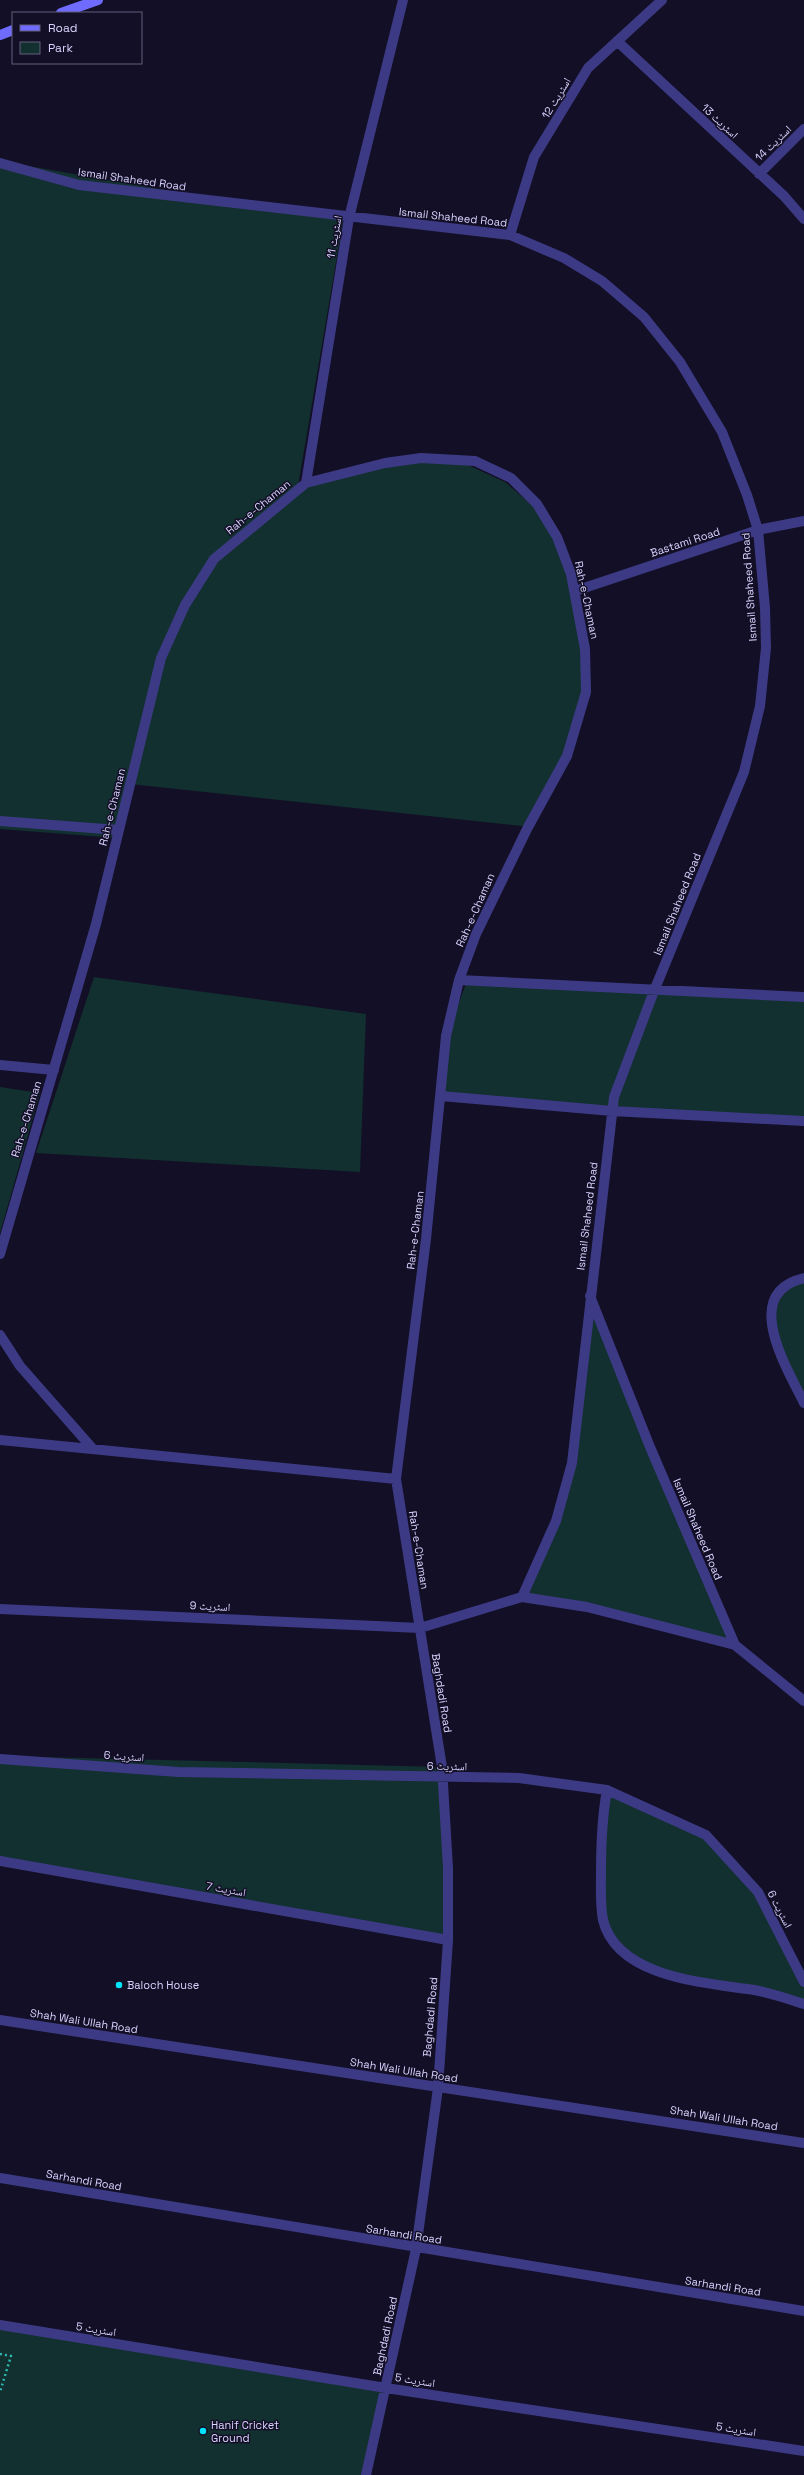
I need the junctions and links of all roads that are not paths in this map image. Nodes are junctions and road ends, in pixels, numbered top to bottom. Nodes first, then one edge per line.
1 (98, 0) edge
2 (403, 0) edge
3 (662, 0) edge
4 (65, 12) edge
5 (12, 30) edge
6 (0, 35) edge
7 (617, 41) junction
8 (804, 129) edge
9 (0, 163) edge
10 (759, 174) junction
11 (349, 218) junction
12 (804, 219) edge
13 (510, 236) junction
14 (306, 483) junction
15 (804, 521) edge
16 (758, 530) junction
17 (575, 591) junction
18 (0, 821) edge
19 (118, 830) junction
20 (459, 980) junction
21 (654, 991) junction
22 (804, 997) edge
23 (0, 1066) edge
24 (54, 1070) junction
25 (442, 1096) junction
26 (612, 1111) junction
27 (804, 1121) edge
28 (0, 1254) edge
29 (804, 1278) edge
30 (590, 1294) junction
31 (0, 1335) edge
32 (804, 1402) edge
33 (0, 1440) edge
34 (93, 1449) junction
35 (396, 1480) junction
36 (522, 1597) junction
37 (0, 1609) edge
38 (420, 1628) junction
39 (735, 1645) junction
40 (804, 1701) edge
41 (0, 1759) edge
42 (443, 1778) junction
43 (607, 1790) junction
44 (0, 1860) edge
45 (448, 1940) junction
46 (804, 1982) edge
47 (804, 2004) edge
48 (0, 2020) edge
49 (438, 2088) junction
50 (804, 2143) edge
51 (0, 2178) edge
52 (416, 2249) junction
53 (804, 2311) edge
54 (0, 2325) edge
55 (386, 2388) junction
56 (804, 2451) edge
57 (366, 2475) edge

1 - 4 main road
2 - 11 street, اسٹریٹ 11
3 - 7 street, اسٹریٹ 12
5 - 6 main road
7 - 10 street, اسٹریٹ 13
7 - 13 street, اسٹریٹ 12
8 - 10 street, اسٹریٹ 14
9 - 11 street, Ismail Shaheed Road
10 - 12 street, اسٹریٹ 13
11 - 13 street, Ismail Shaheed Road
11 - 14 street, اسٹریٹ 11
13 - 16 street, Ismail Shaheed Road
14 - 17 street, Rah-e-Chaman
14 - 19 street, Rah-e-Chaman
15 - 16 street, Bastami Road
16 - 17 street, Bastami Road
16 - 21 street, Ismail Shaheed Road
17 - 20 street, Rah-e-Chaman
18 - 19 street
19 - 24 street, Rah-e-Chaman
20 - 21 street
20 - 25 street, Rah-e-Chaman
21 - 22 street
21 - 26 street, Ismail Shaheed Road
23 - 24 street
24 - 28 street, Rah-e-Chaman
25 - 26 street
25 - 35 street, Rah-e-Chaman
26 - 27 street
26 - 30 street, Ismail Shaheed Road
29 - 32 street
30 - 36 street
30 - 39 street, Ismail Shaheed Road
31 - 34 street
33 - 34 street
34 - 35 street
35 - 38 street, Rah-e-Chaman
36 - 38 street, اسٹریٹ 9
36 - 39 street
37 - 38 street, اسٹریٹ 9
38 - 42 street, Baghdadi Road
39 - 40 street
41 - 42 street, اسٹریٹ 6
42 - 43 street, اسٹریٹ 6
42 - 45 street, Baghdadi Road
43 - 46 street, اسٹریٹ 6
43 - 47 street
44 - 45 street, اسٹریٹ 7
45 - 49 street, Baghdadi Road
48 - 49 street, Shah Wali Ullah Road
49 - 50 street, Shah Wali Ullah Road
49 - 52 street, Baghdadi Road
51 - 52 street, Sarhandi Road
52 - 53 street, Sarhandi Road
52 - 55 street, Baghdadi Road
54 - 55 street, اسٹریٹ 5
55 - 56 street, اسٹریٹ 5
55 - 57 street, Baghdadi Road

